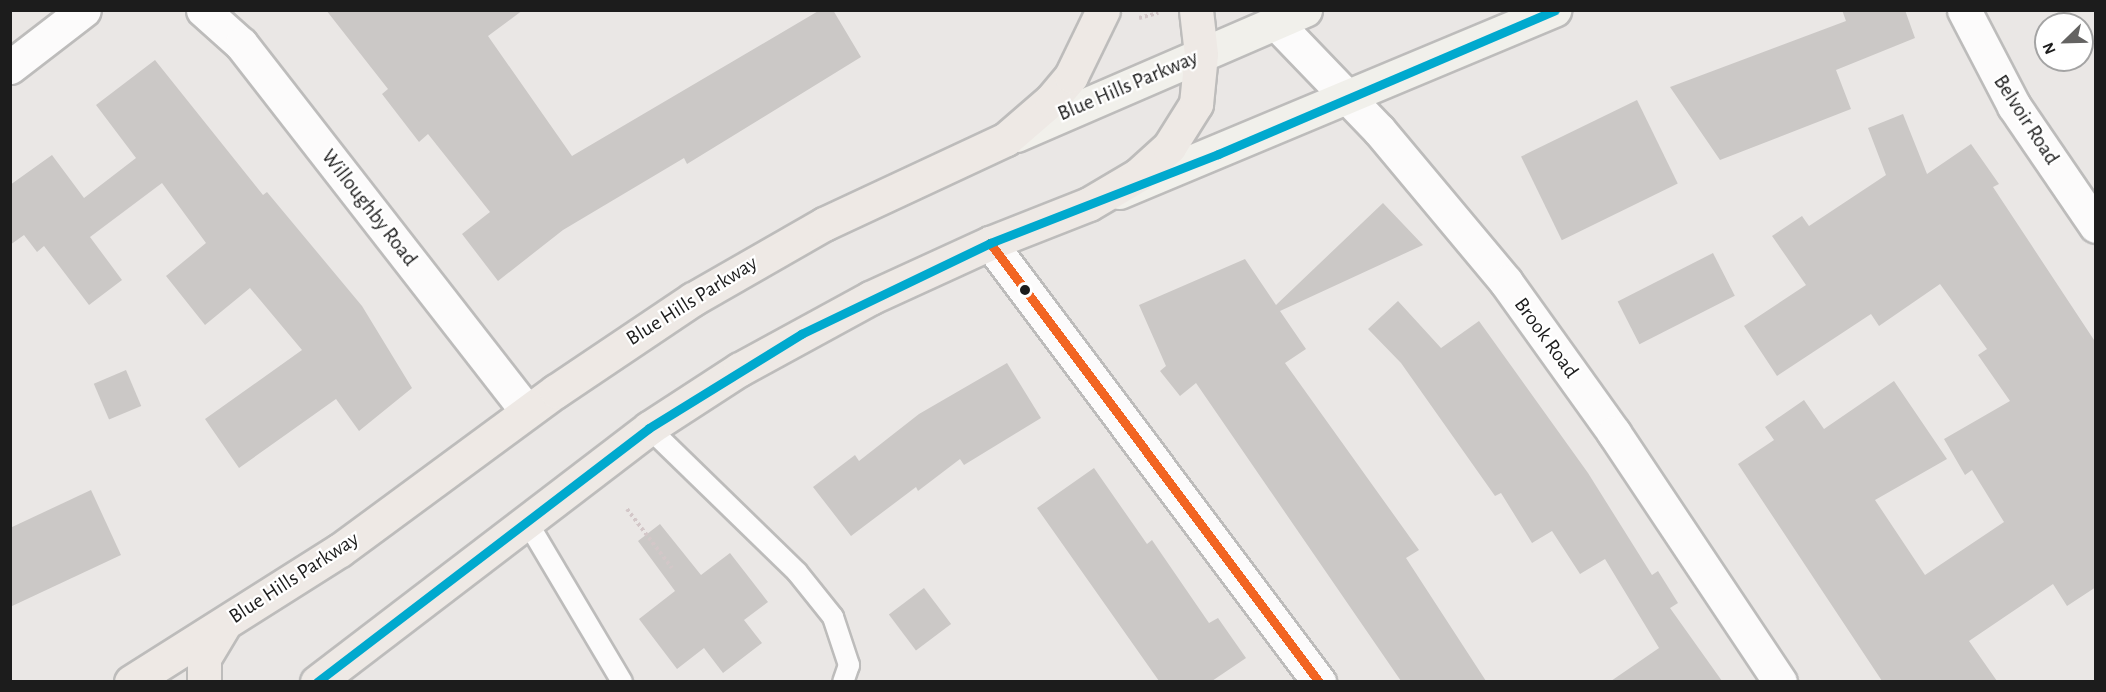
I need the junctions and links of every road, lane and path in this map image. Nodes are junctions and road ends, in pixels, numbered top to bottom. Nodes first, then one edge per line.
1 (84, 10) edge
2 (203, 10) edge
3 (1103, 10) edge
4 (1164, 10) edge
5 (1196, 10) edge
6 (1555, 10) edge
7 (1964, 10) edge
8 (1291, 16) edge
9 (1135, 20) dead end
10 (1202, 54) junction
11 (10, 67) edge
12 (1349, 98) junction
13 (1006, 139) junction
14 (1089, 204) junction
15 (2096, 226) edge
16 (990, 243) junction
17 (527, 411) junction
18 (649, 428) junction
19 (627, 509) dead end
20 (526, 520) junction
21 (672, 568) dead end
22 (226, 623) junction
23 (131, 681) edge
24 (204, 681) edge
25 (317, 681) edge
26 (622, 681) edge
27 (843, 681) edge
28 (1319, 681) edge
29 (1780, 681) edge

1 - 11 street
2 - 17 street, Willoughby Road
3 - 13 main road
4 - 9 path
5 - 10 main road
6 - 12 main road
7 - 15 street, Belvoir Road
8 - 10 main road, Blue Hills Parkway
8 - 12 street, Brook Road
10 - 13 main road, Blue Hills Parkway
10 - 14 main road
12 - 14 main road
12 - 29 street, Brook Road
13 - 17 main road, Blue Hills Parkway
14 - 16 main road
16 - 18 main road
16 - 28 street
17 - 22 main road, Blue Hills Parkway
18 - 20 main road
18 - 27 lane
19 - 21 path
20 - 25 main road
20 - 26 lane
22 - 23 main road, Blue Hills Parkway
22 - 24 main road

